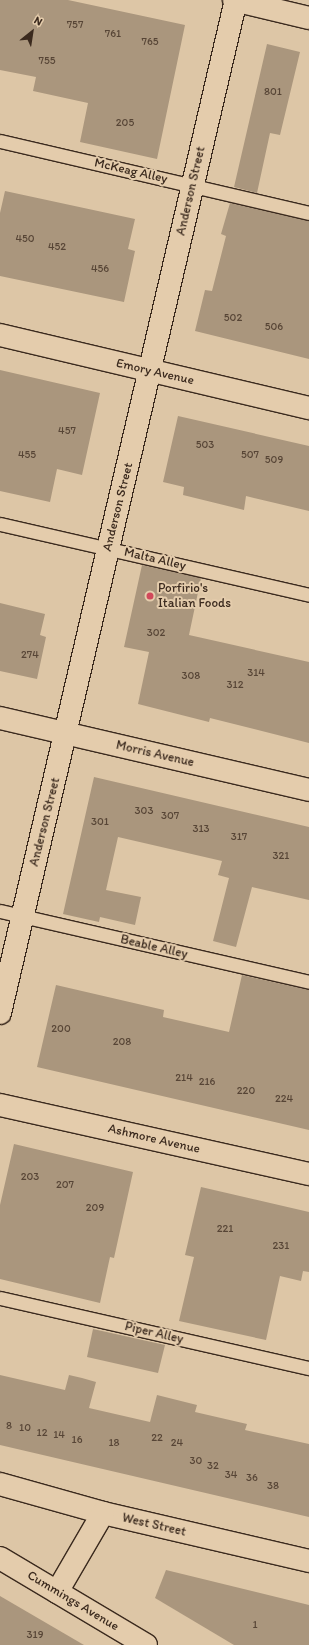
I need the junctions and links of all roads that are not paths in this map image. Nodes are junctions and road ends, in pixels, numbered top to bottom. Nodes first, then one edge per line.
1 (236, 0) edge
2 (309, 18) edge
3 (0, 141) edge
4 (191, 185) junction
5 (309, 213) edge
6 (0, 335) edge
7 (151, 371) junction
8 (309, 408) edge
9 (0, 524) edge
10 (108, 548) junction
11 (309, 596) edge
12 (0, 718) edge
13 (66, 734) junction
14 (309, 790) edge
15 (0, 911) edge
16 (22, 917) junction
17 (309, 982) edge
18 (0, 1014) edge
19 (0, 1104) edge
20 (309, 1174) edge
21 (0, 1298) edge
22 (309, 1368) edge
23 (0, 1484) edge
24 (103, 1513) junction
25 (0, 1558) edge
26 (309, 1561) edge
27 (57, 1592) junction
28 (146, 1645) edge

1 - 2 street
1 - 4 street, Anderson Street
3 - 4 lane, McKeag Alley
4 - 5 lane, McKeag Alley
4 - 7 street, Anderson Street
6 - 7 street, Emory Avenue
7 - 8 street, Emory Avenue
7 - 10 street, Anderson Street
9 - 10 lane, Malta Alley
10 - 11 lane, Malta Alley
10 - 13 street, Anderson Street
12 - 13 street, Morris Avenue
13 - 14 street, Morris Avenue
13 - 16 street, Anderson Street
15 - 16 lane, Beable Alley
16 - 17 lane, Beable Alley
16 - 18 street, Anderson Street
19 - 20 street, Ashmore Avenue
21 - 22 lane, Piper Alley
23 - 24 street, West Street
24 - 26 street, West Street
24 - 27 street
25 - 27 street, Cummings Avenue
27 - 28 street, Cummings Avenue

